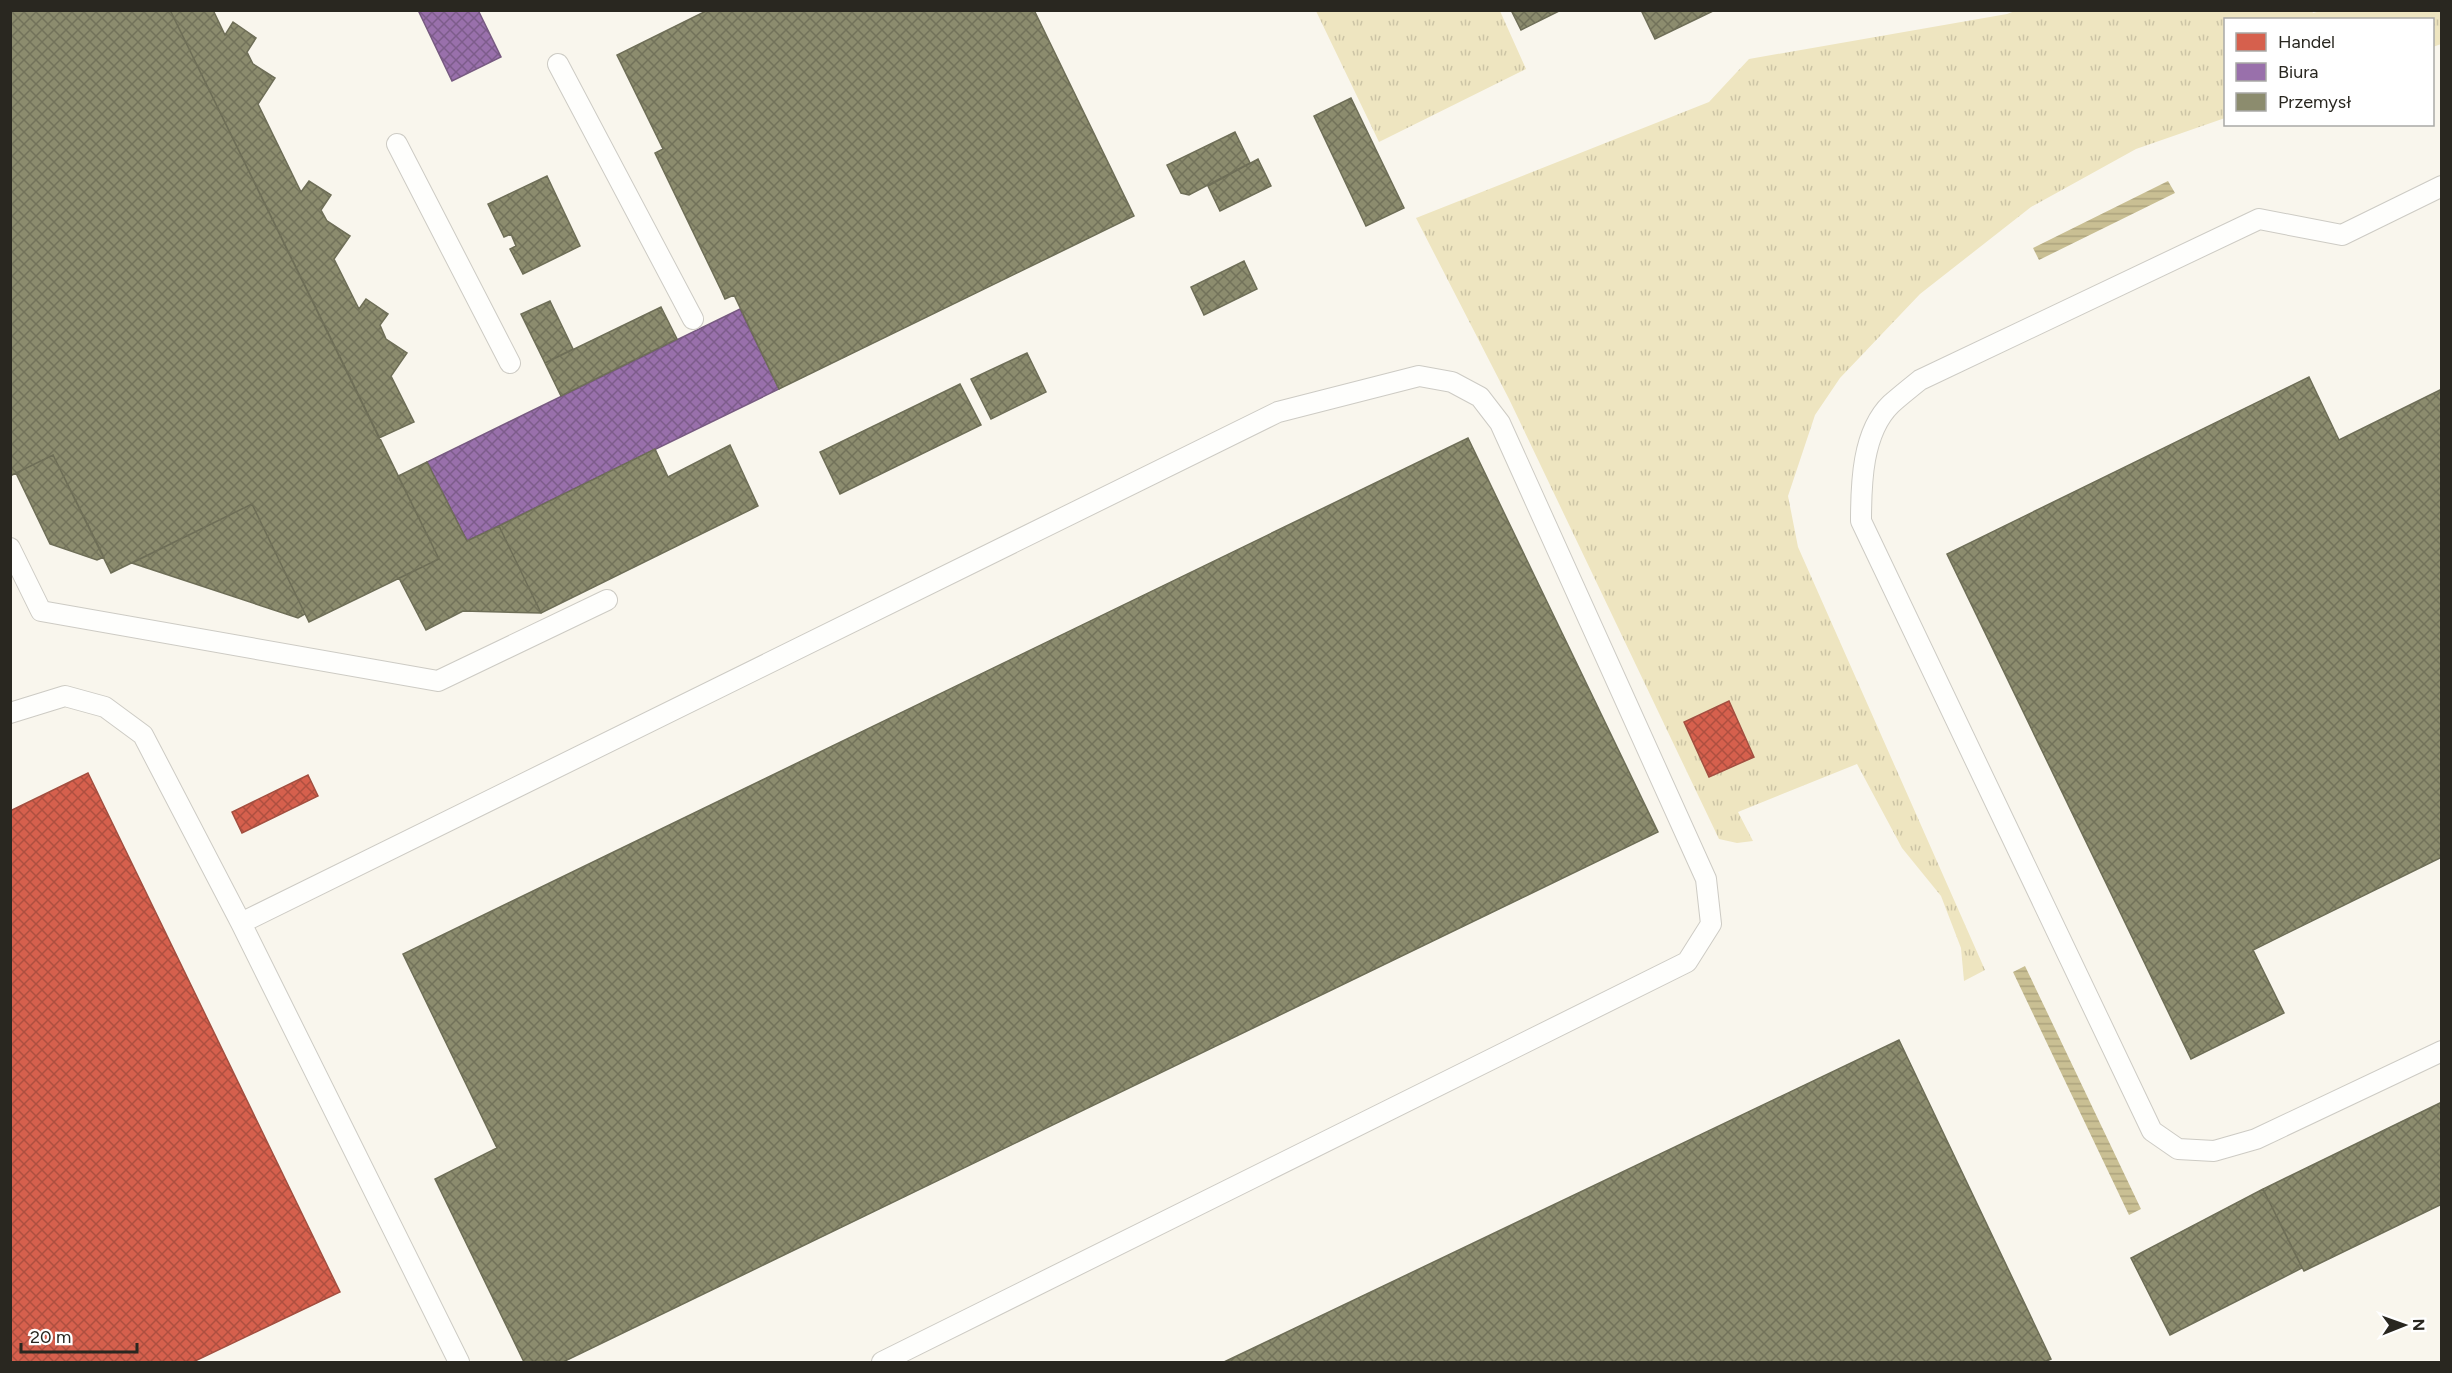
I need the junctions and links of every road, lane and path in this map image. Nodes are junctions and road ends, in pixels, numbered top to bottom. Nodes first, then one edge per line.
1 (558, 64) dead end
2 (397, 144) dead end
3 (2442, 186) edge
4 (693, 319) dead end
5 (510, 363) dead end
6 (10, 548) edge
7 (607, 600) dead end
8 (10, 713) edge
9 (241, 923) junction
10 (2442, 1051) edge
11 (459, 1362) edge
12 (882, 1362) edge

1 - 4 lane
2 - 5 lane
3 - 10 lane
6 - 7 lane
8 - 9 lane
9 - 11 lane
9 - 12 lane

